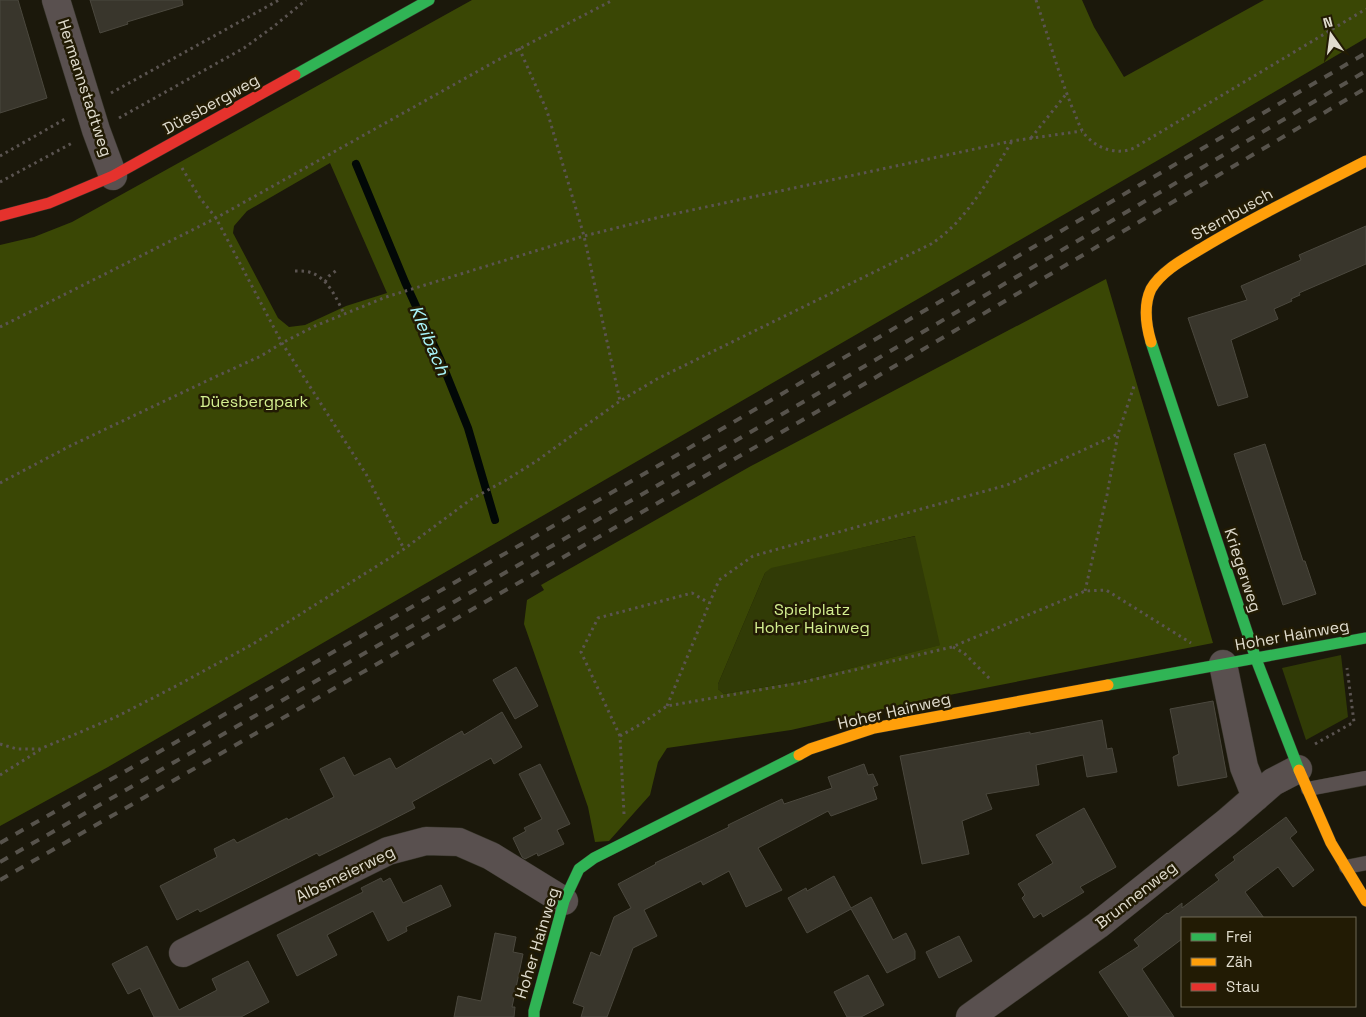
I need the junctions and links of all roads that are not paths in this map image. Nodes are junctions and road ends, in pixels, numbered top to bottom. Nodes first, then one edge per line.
1 (56, 0) edge
2 (429, 0) edge
3 (1366, 161) edge
4 (113, 176) junction
5 (0, 216) edge
6 (1146, 323) joint
7 (1366, 638) edge
8 (1256, 659) junction
9 (1223, 664) junction
10 (1300, 771) junction
11 (1366, 778) edge
12 (1256, 797) junction
13 (1366, 863) edge
14 (1346, 867) junction
15 (564, 900) junction
16 (1366, 901) edge
17 (183, 953) dead end
18 (534, 1017) edge
19 (970, 1017) edge

1 - 4 street, Hermannstadtweg
2 - 4 street, Düesbergweg
3 - 6 street, Sternbusch
4 - 5 street, Düesbergweg
6 - 8 street, Kriegerweg
7 - 8 street, Hoher Hainweg
8 - 9 street, Hoher Hainweg
8 - 10 street, Kriegerweg
9 - 12 street
9 - 15 street, Hoher Hainweg
10 - 11 lane
10 - 12 street, Brunnenweg
10 - 14 street, Kriegerweg
12 - 19 street, Brunnenweg
13 - 14 lane
14 - 16 street, Kriegerweg
15 - 17 street, Albsmeierweg
15 - 18 street, Hoher Hainweg

